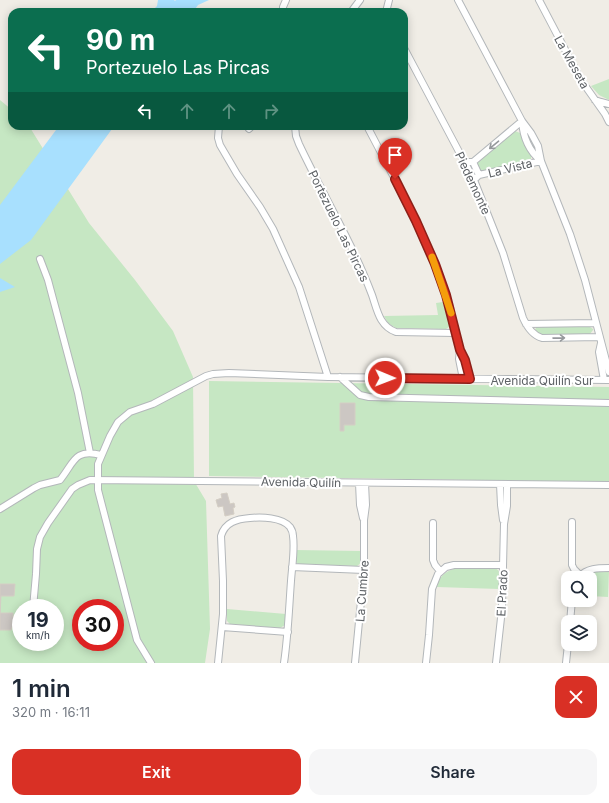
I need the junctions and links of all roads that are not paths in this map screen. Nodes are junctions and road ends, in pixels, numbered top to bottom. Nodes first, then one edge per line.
1 (360, 0) edge
2 (458, 0) edge
3 (539, 0) edge
4 (353, 8) edge
5 (408, 56) edge
6 (594, 98) junction
7 (609, 104) edge
8 (522, 121) junction
9 (609, 122) edge
10 (219, 130) edge
11 (295, 130) edge
12 (370, 130) edge
13 (541, 160) junction
14 (464, 162) junction
15 (473, 162) junction
16 (479, 175) junction
17 (474, 180) junction
18 (40, 259) dead end
19 (596, 323) junction
20 (526, 324) junction
21 (456, 334) junction
22 (600, 340) junction
23 (460, 350) junction
24 (609, 372) edge
25 (328, 377) junction
26 (340, 377) junction
27 (463, 379) junction
28 (470, 379) junction
29 (606, 380) edge
30 (609, 403) edge
31 (90, 453) junction
32 (101, 456) junction
33 (97, 480) junction
34 (362, 483) junction
35 (500, 484) junction
36 (507, 484) junction
37 (609, 485) edge
38 (0, 510) edge
39 (572, 522) dead end
40 (433, 523) dead end
41 (504, 524) junction
42 (504, 565) junction
43 (292, 566) junction
44 (609, 568) edge
45 (364, 570) junction
46 (440, 571) junction
47 (575, 571) edge
48 (588, 571) edge
49 (34, 599) edge
50 (222, 627) junction
51 (288, 632) junction
52 (567, 651) edge
53 (151, 663) edge
54 (218, 663) edge
55 (284, 663) edge
56 (355, 663) edge
57 (426, 663) edge
58 (496, 663) edge
59 (566, 663) edge

1 - 4 street
2 - 8 street
3 - 6 street, La Meseta
5 - 14 street, Piedemonte
6 - 7 street
6 - 9 street, La Meseta
8 - 13 street
8 -> 15 street, La Vista
10 - 25 street
11 - 21 street, Portezuelo Las Pircas
12 - 21 street
13 - 16 street, La Vista
13 - 19 street
14 - 15 street, La Vista
14 - 17 street, Piedemonte
15 - 16 street, La Vista
16 - 17 street, La Vista
17 - 20 street, Piedemonte
18 - 31 street
19 - 20 street
19 - 22 street
20 -> 22 street, Piedemonte
21 - 23 street
22 - 24 street
22 - 29 street
23 - 27 street
23 - 28 street
25 - 26 street, Avenida Quilín Sur
25 - 32 street, Avenida Quilín Sur
26 - 27 street, Avenida Quilín Sur
26 - 30 street
27 - 28 street, Avenida Quilín Sur
28 - 29 street, Avenida Quilín Sur
31 - 32 street
31 - 38 street
32 - 33 street, Avenida Quilín Sur
33 - 34 street, Avenida Quilín
33 - 49 street, Avenida Quilín
33 - 53 street, Avenida Quilín Sur
34 - 35 street, Avenida Quilín
34 - 45 street, La Cumbre
35 - 36 street, Avenida Quilín
35 - 41 street, El Prado
36 - 37 street, Avenida Quilín
36 - 41 street, El Prado
39 - 47 street
40 - 46 street
41 - 42 street, El Prado
42 - 46 street
42 - 58 street, El Prado
43 - 45 street
43 - 50 street
43 - 51 street
44 - 48 street
45 - 56 street, La Cumbre
46 - 57 street
50 - 51 street
50 - 54 street
51 - 55 street
52 - 59 street

